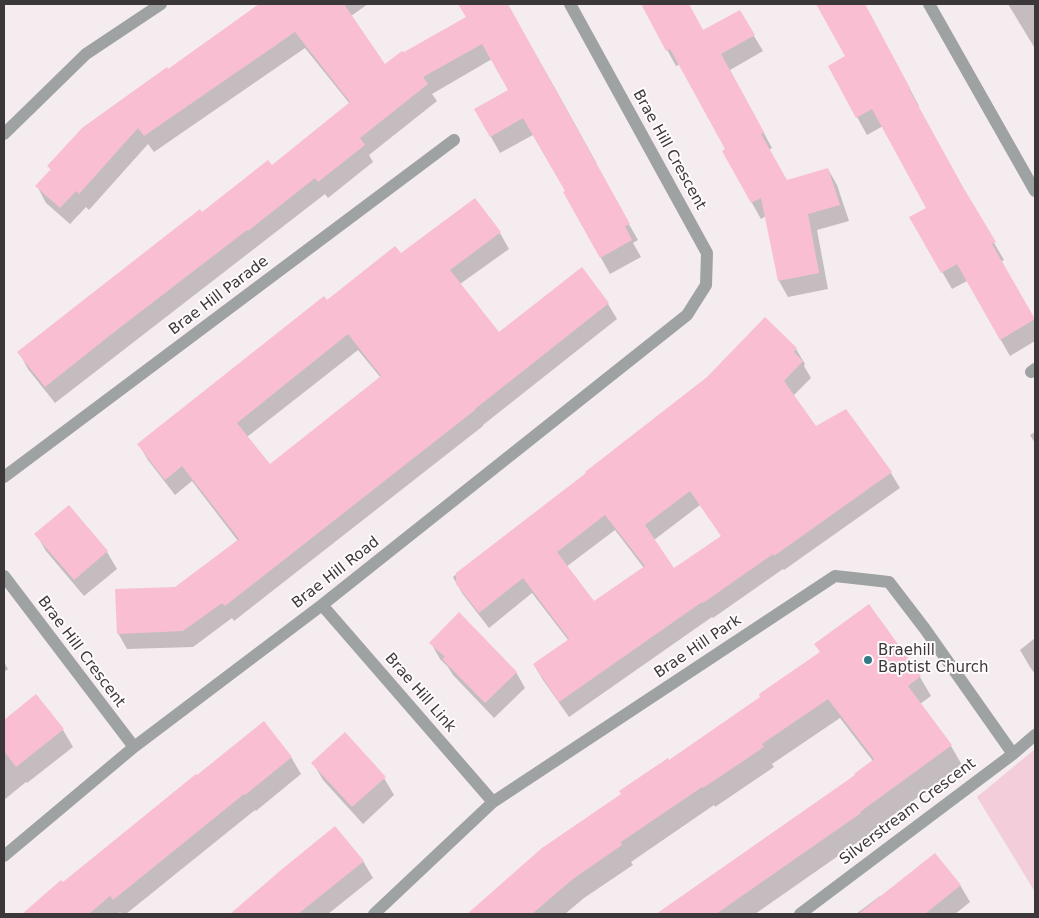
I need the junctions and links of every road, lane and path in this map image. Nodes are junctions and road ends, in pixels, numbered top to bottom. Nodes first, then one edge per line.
1 (161, 4) edge
2 (570, 4) edge
3 (929, 4) edge
4 (4, 134) edge
5 (454, 140) dead end
6 (1035, 191) edge
7 (687, 315) joint
8 (4, 477) edge
9 (4, 576) edge
10 (322, 605) junction
11 (1035, 736) edge
12 (134, 747) junction
13 (1013, 754) junction
14 (493, 802) junction
15 (4, 856) edge
16 (374, 914) edge
17 (800, 914) edge

1 - 4 street
2 - 7 street, Brae Hill Crescent
3 - 6 street
5 - 8 street, Brae Hill Parade
7 - 10 street, Brae Hill Road
9 - 12 street, Brae Hill Crescent
10 - 12 street, Brae Hill Road
10 - 14 street, Brae Hill Link
11 - 13 street, Silverstream Crescent
12 - 15 street, Brae Hill Road
13 - 14 street, Brae Hill Park
13 - 17 street, Silverstream Crescent
14 - 16 street, Brae Hill Park

